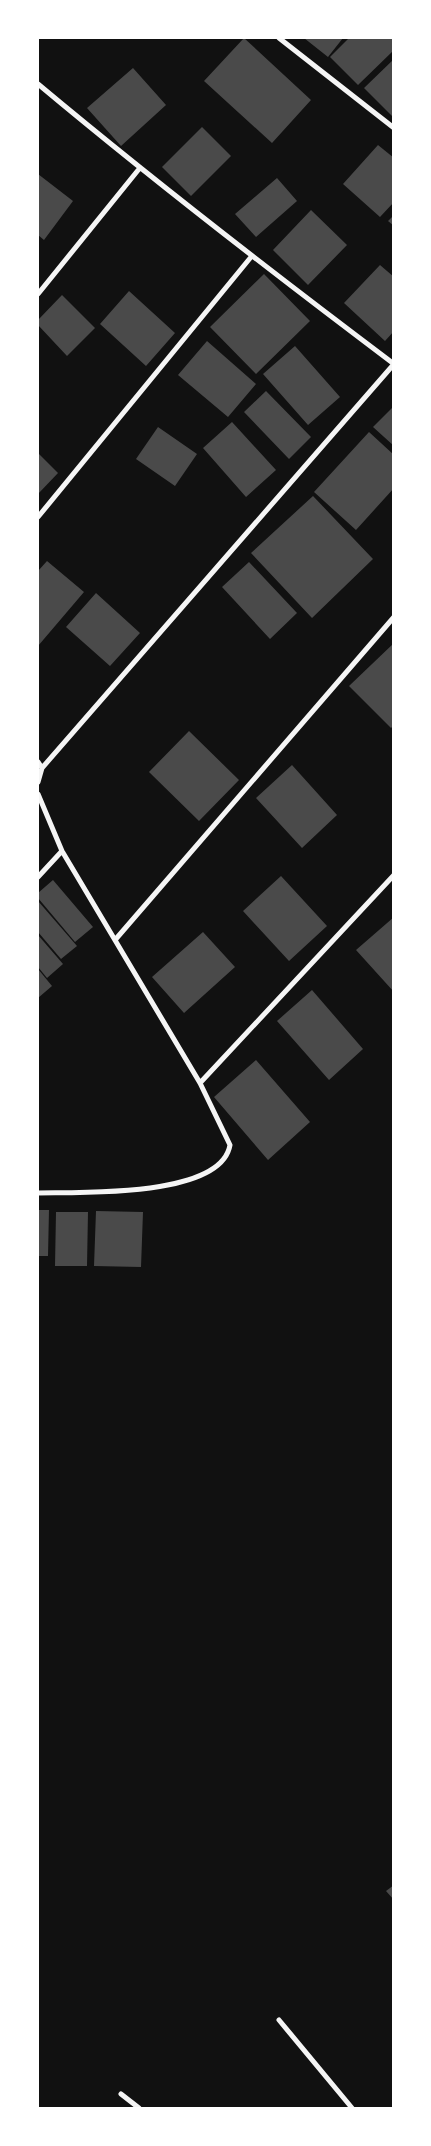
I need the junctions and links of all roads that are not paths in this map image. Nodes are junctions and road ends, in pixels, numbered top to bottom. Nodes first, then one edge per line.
1 (279, 38) edge
2 (38, 84) edge
3 (394, 128) edge
4 (139, 169) junction
5 (251, 257) junction
6 (38, 294) edge
7 (393, 364) edge
8 (38, 517) edge
9 (394, 617) edge
10 (38, 762) edge
11 (42, 768) junction
12 (38, 782) edge
13 (38, 794) edge
14 (62, 851) junction
15 (394, 876) edge
16 (38, 877) edge
17 (115, 940) junction
18 (200, 1083) junction
19 (38, 1193) edge
20 (279, 2020) dead end
21 (121, 2094) dead end
22 (139, 2108) edge
23 (352, 2108) edge

1 - 3 street
2 - 4 street
4 - 5 street
4 - 6 street
5 - 7 street
5 - 8 street
7 - 11 street
9 - 17 street
10 - 11 street
11 - 12 street
13 - 14 street
14 - 16 street
14 - 17 street
15 - 18 street
17 - 18 street
18 - 19 street
20 - 23 street
21 - 22 street

